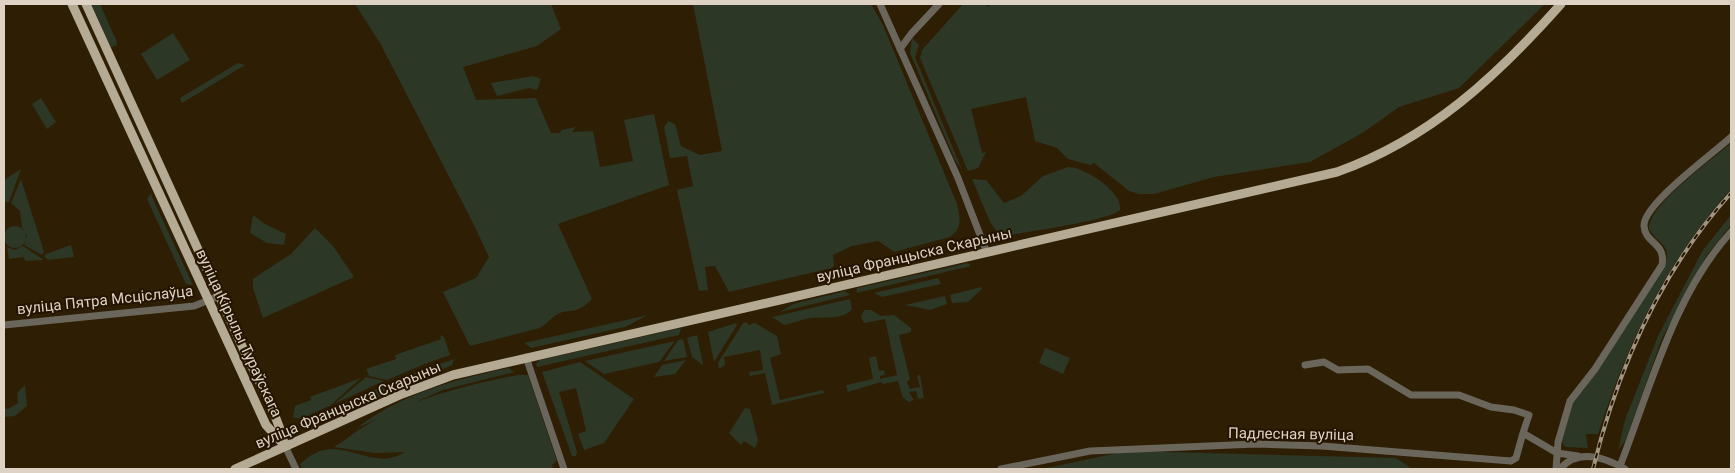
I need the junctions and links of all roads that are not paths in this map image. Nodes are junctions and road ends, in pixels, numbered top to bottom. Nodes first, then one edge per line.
1 (72, 4) edge
2 (86, 4) edge
3 (880, 4) edge
4 (939, 4) edge
5 (1561, 4) edge
6 (900, 49) junction
7 (1731, 137) edge
8 (1731, 232) edge
9 (987, 253) junction
10 (220, 296) junction
11 (208, 301) junction
12 (4, 324) edge
13 (526, 356) junction
14 (1305, 365) dead end
15 (1523, 433) junction
16 (285, 446) junction
17 (1557, 453) junction
18 (1578, 456) junction
19 (1622, 468) edge
20 (235, 469) edge
21 (296, 469) edge
22 (564, 469) edge
23 (1000, 469) edge
24 (1556, 469) edge
25 (1560, 469) edge

1 - 11 main road, вуліца Кірылы Тураўскага
2 - 10 main road, вуліца Кірылы Тураўскага
3 - 6 street
4 - 6 street
5 - 9 main road, вуліца Францыска Скарыны
6 - 9 street
7 - 17 street
8 - 19 street
9 - 13 main road, вуліца Францыска Скарыны
10 - 11 street, вуліца Пятра Мсціслаўца
10 - 16 main road, вуліца Кірылы Тураўскага
11 - 12 street, вуліца Пятра Мсціслаўца
11 - 16 main road, вуліца Кірылы Тураўскага
13 - 16 main road, вуліца Францыска Скарыны
13 - 22 street
14 - 15 street
15 - 17 street
15 - 23 street, Падлесная вуліца
16 - 20 main road, вуліца Францыска Скарыны
16 - 21 street
17 - 18 street
17 - 24 street
18 - 19 street
18 - 25 street

